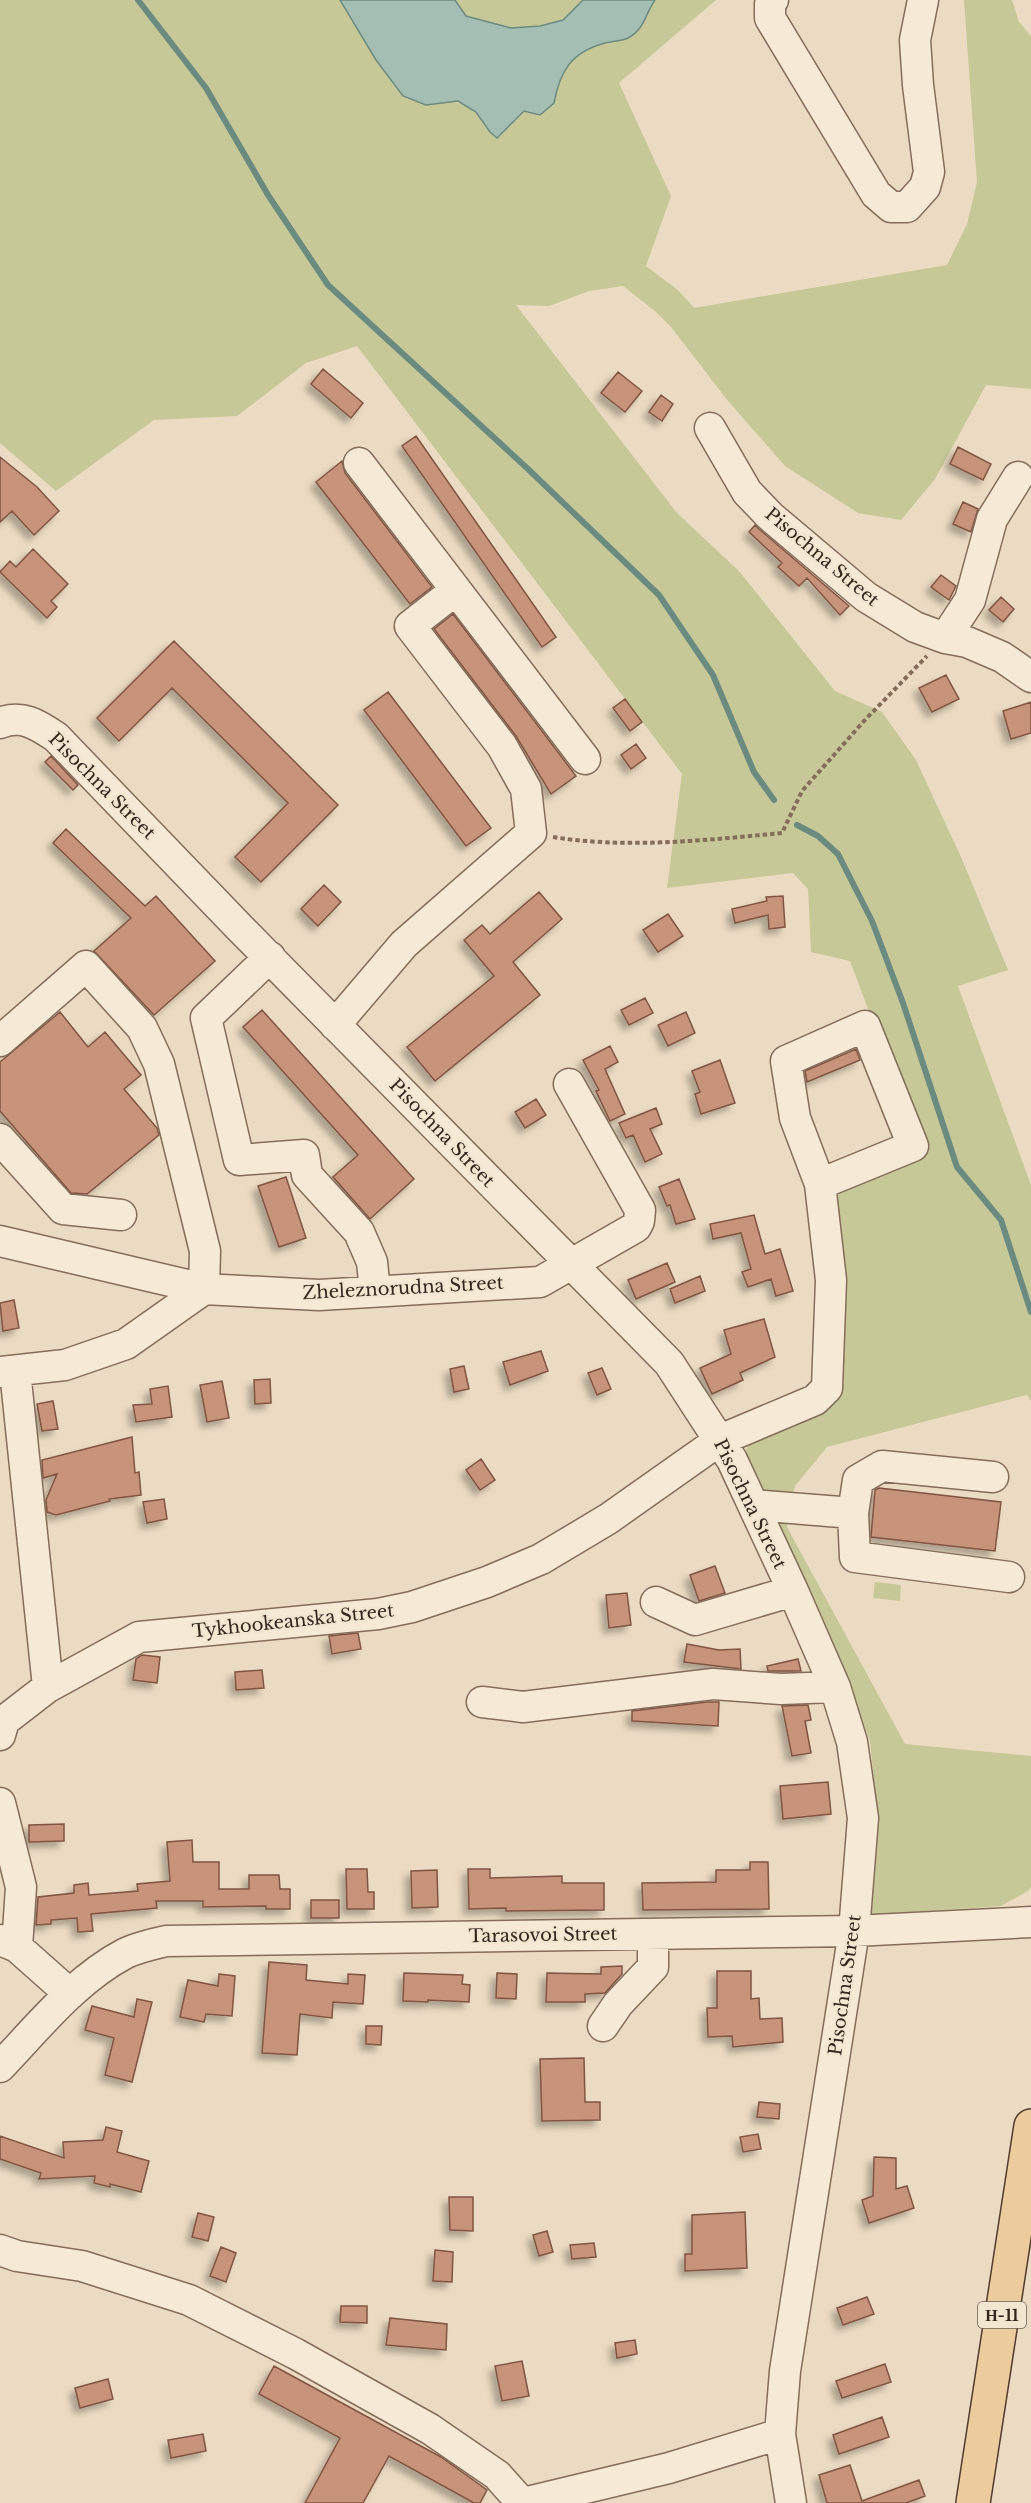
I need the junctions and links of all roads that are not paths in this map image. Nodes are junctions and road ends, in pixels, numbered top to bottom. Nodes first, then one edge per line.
1 (773, 0) edge
2 (923, 0) edge
3 (710, 428) dead end
4 (359, 463) dead end
5 (1018, 477) dead end
6 (456, 590) junction
7 (945, 638) junction
8 (1031, 677) edge
9 (0, 723) edge
10 (585, 759) dead end
11 (270, 957) junction
12 (335, 1025) junction
13 (0, 1041) edge
14 (569, 1084) dead end
15 (0, 1138) edge
16 (820, 1184) junction
17 (121, 1215) dead end
18 (0, 1242) edge
19 (570, 1264) junction
20 (204, 1289) junction
21 (375, 1291) junction
22 (7, 1372) edge
23 (720, 1440) junction
24 (993, 1477) dead end
25 (753, 1505) junction
26 (853, 1513) junction
27 (1009, 1577) dead end
28 (793, 1591) junction
29 (656, 1602) dead end
30 (48, 1687) junction
31 (835, 1687) junction
32 (482, 1702) dead end
33 (0, 1735) edge
34 (0, 1803) edge
35 (1031, 1922) edge
36 (854, 1931) junction
37 (653, 1934) junction
38 (9, 1944) edge
39 (70, 1994) junction
40 (603, 2026) dead end
41 (0, 2067) edge
42 (1031, 2126) edge
43 (0, 2250) edge
44 (780, 2433) junction
45 (523, 2503) edge
46 (791, 2503) edge
47 (973, 2503) edge

1 - 2 street
3 - 7 street, Pisochna Street
4 - 6 street
5 - 7 street
6 - 10 street
6 - 12 street
7 - 8 street, Pisochna Street
9 - 11 street, Pisochna Street
11 - 12 street, Pisochna Street
11 - 21 street
12 - 19 street, Pisochna Street
13 - 20 street
14 - 19 street, Zheleznorudna Street
15 - 17 street
16 - 16 street, Tykhookeanska Street
16 - 23 street, Tykhookeanska Street
18 - 20 street, Zheleznorudna Street
19 - 21 street, Zheleznorudna Street
19 - 23 street, Pisochna Street
20 - 21 street, Zheleznorudna Street
20 - 22 street
22 - 30 street
23 - 25 street, Pisochna Street
23 - 30 street, Tykhookeanska Street
24 - 26 street
25 - 26 street
25 - 28 street, Pisochna Street
26 - 27 street
28 - 29 street
28 - 31 street, Pisochna Street
30 - 33 street, Tykhookeanska Street
31 - 32 street
31 - 36 street, Pisochna Street
34 - 38 street
35 - 36 street, Tarasovoi Street
36 - 37 street, Tarasovoi Street
36 - 44 street, Pisochna Street
37 - 39 street, Tarasovoi Street
37 - 40 street
38 - 39 street
39 - 41 street, Tarasovoi Street
42 - 47 main road, Н-11
43 - 45 street
44 - 45 street
44 - 46 street, Pisochna Street

